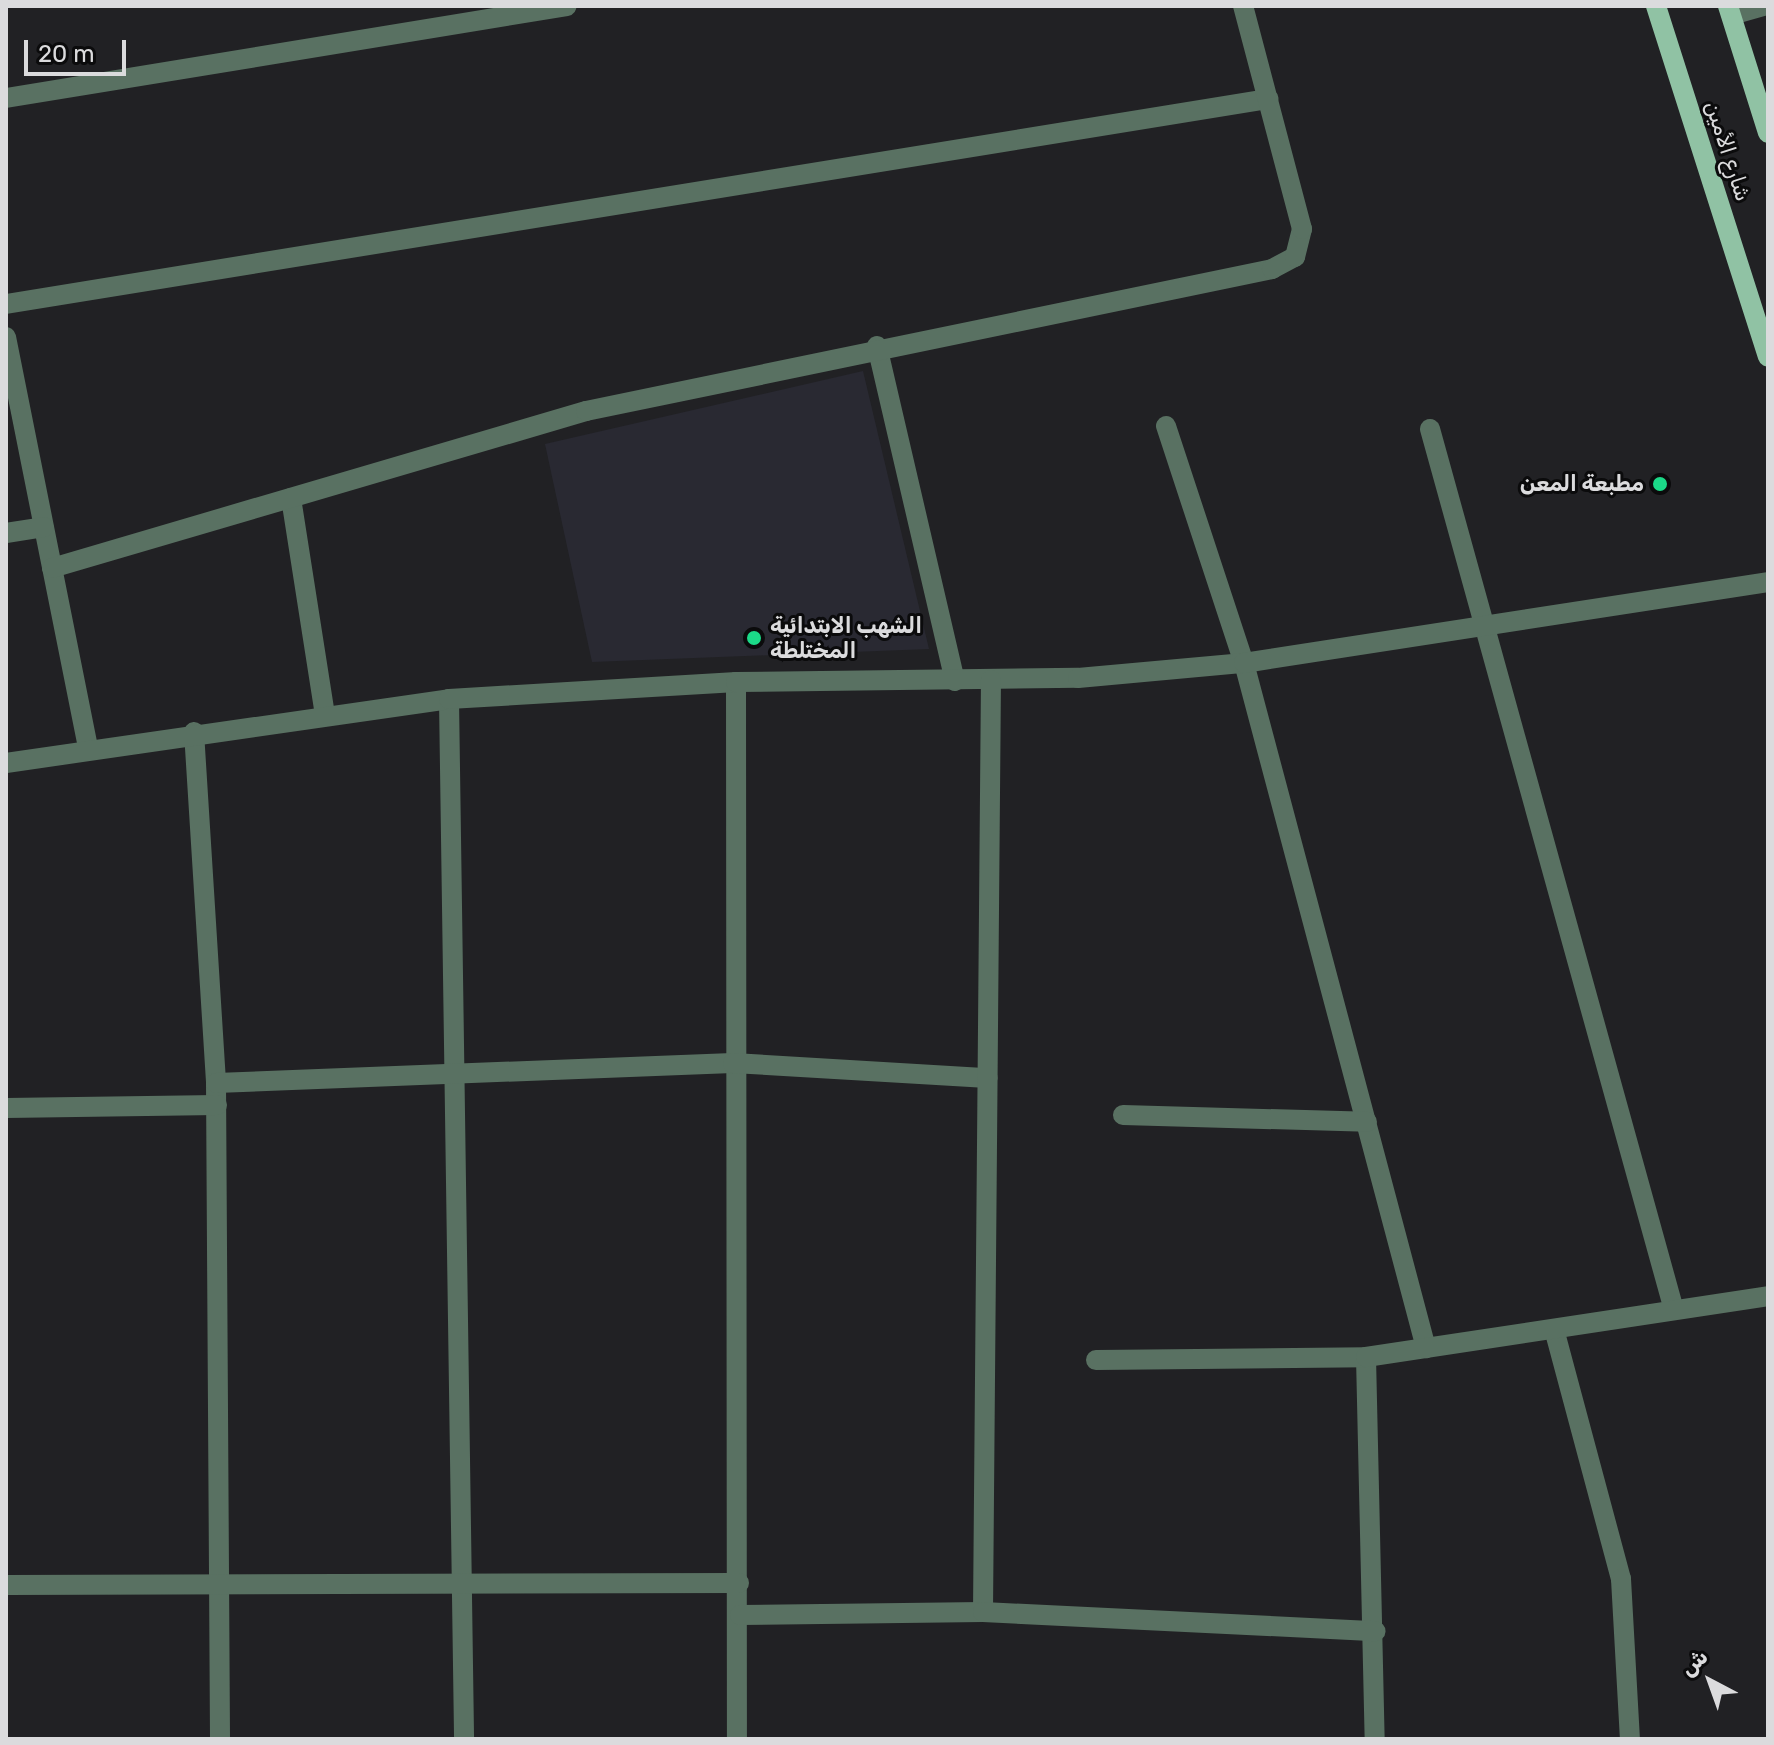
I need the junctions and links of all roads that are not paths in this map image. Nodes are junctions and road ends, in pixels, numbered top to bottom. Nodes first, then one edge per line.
1 (567, 6) edge
2 (1243, 6) edge
3 (1656, 6) edge
4 (1764, 6) edge
5 (1730, 11) edge
6 (6, 98) edge
7 (1268, 99) junction
8 (1768, 133) edge
9 (6, 304) edge
10 (6, 337) edge
11 (877, 346) junction
12 (1768, 357) edge
13 (1166, 426) dead end
14 (1430, 429) dead end
15 (291, 498) junction
16 (44, 527) junction
17 (6, 533) edge
18 (52, 568) junction
19 (1768, 582) edge
20 (1490, 629) junction
21 (1244, 663) junction
22 (991, 680) junction
23 (955, 681) junction
24 (736, 682) junction
25 (449, 699) junction
26 (325, 715) junction
27 (194, 732) junction
28 (88, 748) junction
29 (6, 763) edge
30 (733, 1063) junction
31 (457, 1073) junction
32 (988, 1078) junction
33 (216, 1083) junction
34 (217, 1105) junction
35 (6, 1108) edge
36 (1123, 1115) dead end
37 (1367, 1122) junction
38 (1768, 1296) edge
39 (1674, 1310) junction
40 (1554, 1329) junction
41 (1426, 1348) junction
42 (1366, 1357) junction
43 (1096, 1360) dead end
44 (466, 1583) junction
45 (739, 1583) junction
46 (220, 1584) junction
47 (6, 1585) edge
48 (983, 1612) junction
49 (740, 1615) junction
50 (1376, 1631) junction
51 (220, 1739) edge
52 (464, 1739) edge
53 (737, 1739) edge
54 (1375, 1739) edge
55 (1630, 1739) edge

1 - 6 street
2 - 7 street
3 - 12 main road, شارع الأمين
4 - 5 street
5 - 8 main road, شارع الأمين
7 - 9 street
7 - 11 street
10 - 16 street
11 - 15 street
11 - 23 street
13 - 21 street
14 - 20 street
15 - 18 street
15 - 26 street
16 - 17 street
16 - 18 street
18 - 28 street
19 - 20 street
20 - 21 street
20 - 39 street
21 - 22 street
21 - 37 street
22 - 23 street
22 - 32 street
23 - 24 street
24 - 25 street
24 - 30 street
25 - 26 street
25 - 31 street
26 - 27 street
27 - 28 street
27 - 33 street
28 - 29 street
30 - 31 street
30 - 32 street
30 - 45 street
31 - 33 street
31 - 44 street
32 - 48 street
33 - 34 street
34 - 35 street
34 - 46 street
36 - 37 street
37 - 41 street
38 - 39 street
39 - 40 street
40 - 41 street
40 - 55 street
41 - 42 street
42 - 43 street
42 - 50 street
44 - 45 street
44 - 46 street
44 - 52 street
45 - 49 street
46 - 47 street
46 - 51 street
48 - 49 street
48 - 50 street
49 - 53 street
50 - 54 street

